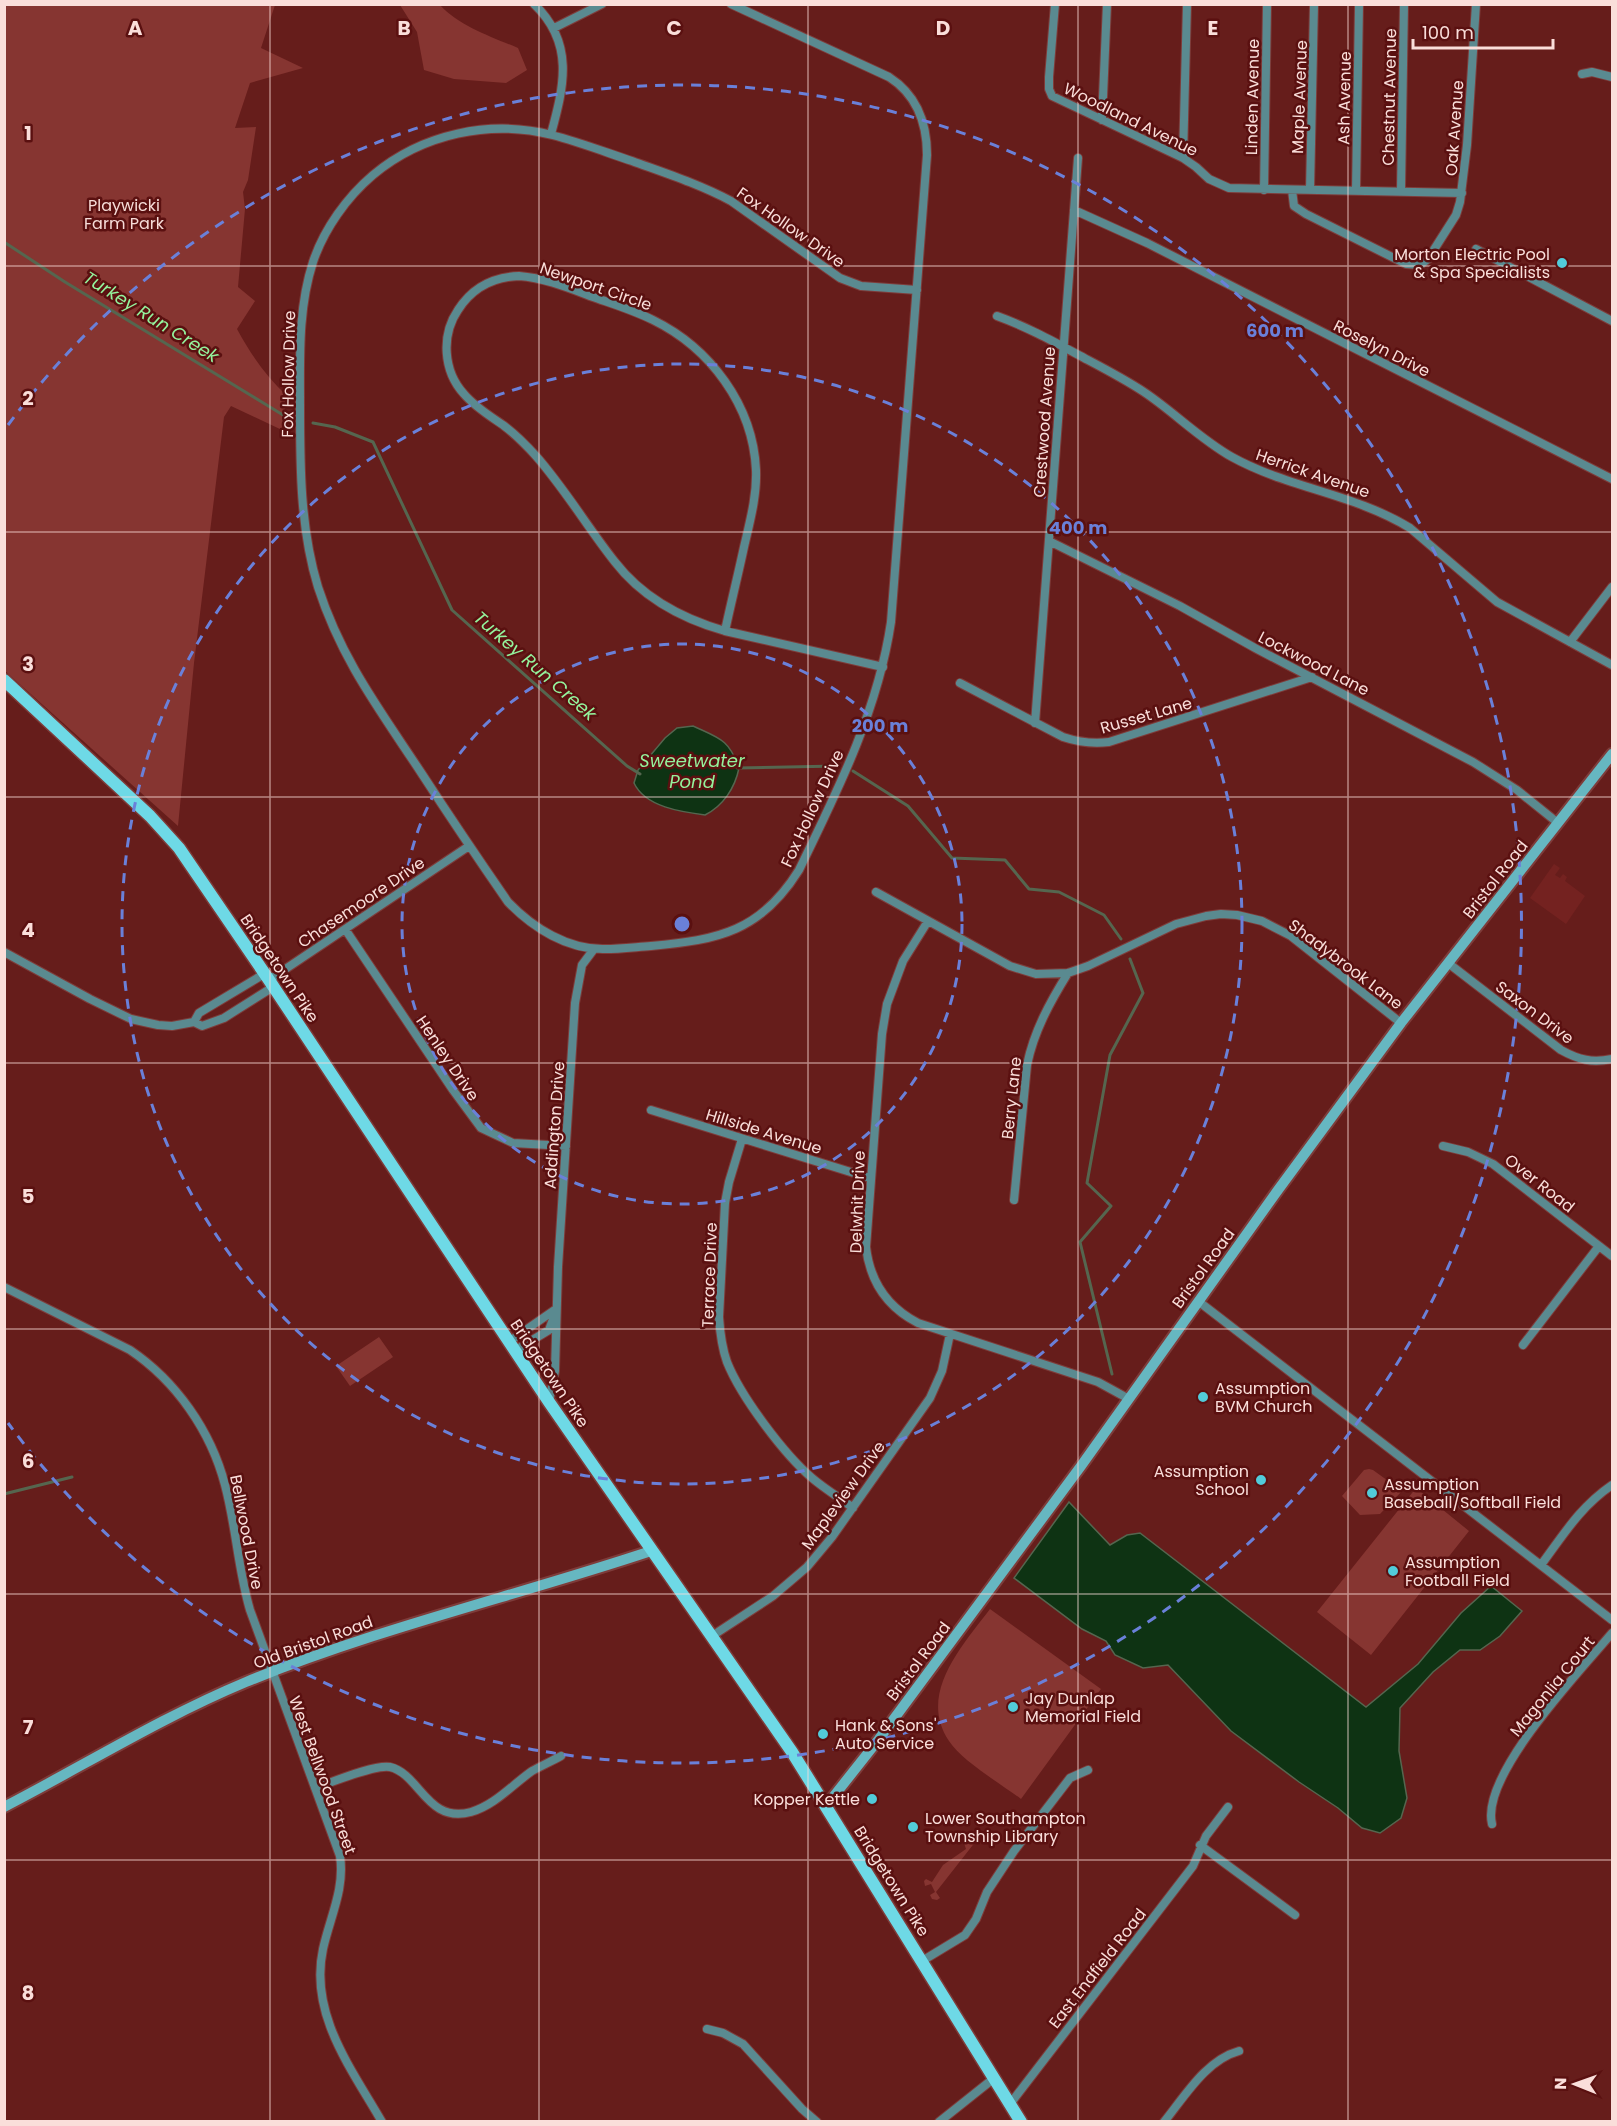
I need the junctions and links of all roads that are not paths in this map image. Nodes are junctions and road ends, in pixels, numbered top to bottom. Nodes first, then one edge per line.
1 (534, 4) edge
2 (602, 4) edge
3 (731, 4) edge
4 (1055, 4) edge
5 (1107, 4) edge
6 (1187, 4) edge
7 (1267, 4) edge
8 (1314, 4) edge
9 (1359, 4) edge
10 (1404, 4) edge
11 (1476, 4) edge
12 (554, 28) junction
13 (1582, 74) dead end
14 (1611, 75) edge
15 (1102, 120) junction
16 (551, 134) junction
17 (1078, 158) dead end
18 (1183, 158) junction
19 (1264, 190) junction
20 (1292, 190) junction
21 (1310, 190) junction
22 (1401, 190) junction
23 (1356, 191) junction
24 (1462, 193) junction
25 (1074, 210) junction
26 (1476, 249) dead end
27 (916, 290) junction
28 (998, 316) dead end
29 (1612, 321) edge
30 (1064, 346) junction
31 (1612, 479) edge
32 (1048, 542) junction
33 (1612, 587) edge
34 (725, 631) junction
35 (1570, 642) junction
36 (1612, 665) edge
37 (883, 667) junction
38 (1312, 677) junction
39 (4, 680) edge
40 (960, 683) dead end
41 (1035, 723) junction
42 (1612, 754) edge
43 (1558, 823) junction
44 (469, 846) junction
45 (876, 892) dead end
46 (928, 921) junction
47 (345, 929) junction
48 (594, 949) junction
49 (4, 952) edge
50 (1448, 963) junction
51 (1068, 973) junction
52 (269, 980) junction
53 (194, 1022) junction
54 (1401, 1023) junction
55 (1612, 1059) edge
56 (651, 1110) dead end
57 (742, 1139) junction
58 (566, 1146) junction
59 (1443, 1146) dead end
60 (870, 1178) junction
61 (1014, 1200) dead end
62 (1599, 1246) junction
63 (1612, 1256) edge
64 (4, 1287) edge
65 (1198, 1301) junction
66 (557, 1308) junction
67 (950, 1334) junction
68 (1523, 1345) dead end
69 (513, 1346) junction
70 (1129, 1399) junction
71 (549, 1402) junction
72 (1612, 1485) edge
73 (853, 1508) junction
74 (651, 1551) junction
75 (1541, 1565) junction
76 (1612, 1620) edge
77 (1612, 1634) edge
78 (712, 1636) junction
79 (272, 1672) junction
80 (561, 1756) dead end
81 (1088, 1770) dead end
82 (315, 1788) junction
83 (826, 1806) junction
84 (4, 1807) edge
85 (1228, 1807) dead end
86 (1492, 1824) dead end
87 (1200, 1845) junction
88 (1295, 1915) dead end
89 (922, 1961) junction
90 (707, 2029) dead end
91 (1239, 2051) dead end
92 (993, 2079) junction
93 (1010, 2104) junction
94 (382, 2121) edge
95 (817, 2121) edge
96 (939, 2121) edge
97 (1021, 2121) edge
98 (1164, 2121) edge

1 - 12 street
2 - 12 street
3 - 27 street
4 - 15 street, Woodland Avenue
5 - 15 street
6 - 18 street
7 - 19 street, Linden Avenue
8 - 21 street, Maple Avenue
9 - 23 street, Ash Avenue
10 - 22 street, Chestnut Avenue
11 - 24 street, Oak Avenue
12 - 16 street
13 - 14 street
15 - 18 street, Woodland Avenue
16 - 27 street, Fox Hollow Drive
16 - 44 street, Fox Hollow Drive
17 - 25 street, Crestwood Avenue
18 - 19 street, Woodland Avenue
19 - 20 street, Woodland Avenue
20 - 21 street, Woodland Avenue
20 - 24 street, Oak Avenue
21 - 23 street, Woodland Avenue
22 - 23 street, Woodland Avenue
22 - 24 street, Woodland Avenue
25 - 30 street, Crestwood Avenue
25 - 31 street, Roselyn Drive
26 - 29 street
27 - 37 street, Fox Hollow Drive
28 - 30 street, Herrick Avenue
30 - 32 street, Crestwood Avenue
30 - 35 street, Herrick Avenue
32 - 38 street, Lockwood Lane
32 - 41 street, Crestwood Avenue
33 - 35 street
34 - 34 street, Newport Circle
34 - 37 street, Newport Circle
35 - 36 street, Herrick Avenue
37 - 48 street, Fox Hollow Drive
38 - 41 street, Russet Lane
38 - 43 street, Lockwood Lane
39 - 52 main road, Bridgetown Pike
40 - 41 street, Russet Lane
42 - 43 main road, Bristol Road
43 - 50 main road, Bristol Road
44 - 47 street, Chasemoore Drive
44 - 48 street, Fox Hollow Drive
45 - 46 street, Shadybrook Lane
46 - 51 street, Shadybrook Lane
46 - 60 street, Delwhit Drive
47 - 52 street, Chasemoore Drive
47 - 58 street, Henley Drive
48 - 58 street, Addington Drive
49 - 53 street
50 - 54 main road, Bristol Road
50 - 55 street, Saxon Drive
51 - 54 street, Shadybrook Lane
51 - 61 street, Berry Lane
52 - 53 street
52 - 53 street
52 - 69 main road, Bridgetown Pike
54 - 65 main road, Bristol Road
56 - 57 street, Hillside Avenue
57 - 60 street, Hillside Avenue
57 - 73 street, Terrace Drive
58 - 66 street, Addington Drive
59 - 62 street, Over Road
60 - 67 street, Delwhit Drive
62 - 63 street, Over Road
62 - 68 street
64 - 79 street, Bellwood Drive
65 - 70 main road, Bristol Road
65 - 75 street
66 - 69 street
66 - 69 street, Addington Drive
66 - 71 street, Addington Drive
67 - 70 street, Delwhit Drive
67 - 73 street, Mapleview Drive
69 - 71 main road, Bridgetown Pike
70 - 83 main road, Bristol Road
71 - 74 main road, Bridgetown Pike
72 - 75 street
73 - 78 street, Mapleview Drive
74 - 78 main road, Bridgetown Pike
74 - 79 main road, Old Bristol Road
75 - 76 street
77 - 86 street, Magonlia Court
78 - 83 main road, Bridgetown Pike
79 - 82 street, West Bellwood Street
79 - 84 main road, Old Bristol Road
80 - 82 street
81 - 89 street
82 - 94 street, West Bellwood Street
83 - 89 main road, Bridgetown Pike
85 - 87 street, East Endfield Road
87 - 88 street
87 - 93 street, East Endfield Road
89 - 92 main road, Bridgetown Pike
90 - 95 street
91 - 98 street
92 - 93 main road, Bridgetown Pike
92 - 96 street
93 - 97 main road, Bridgetown Pike

